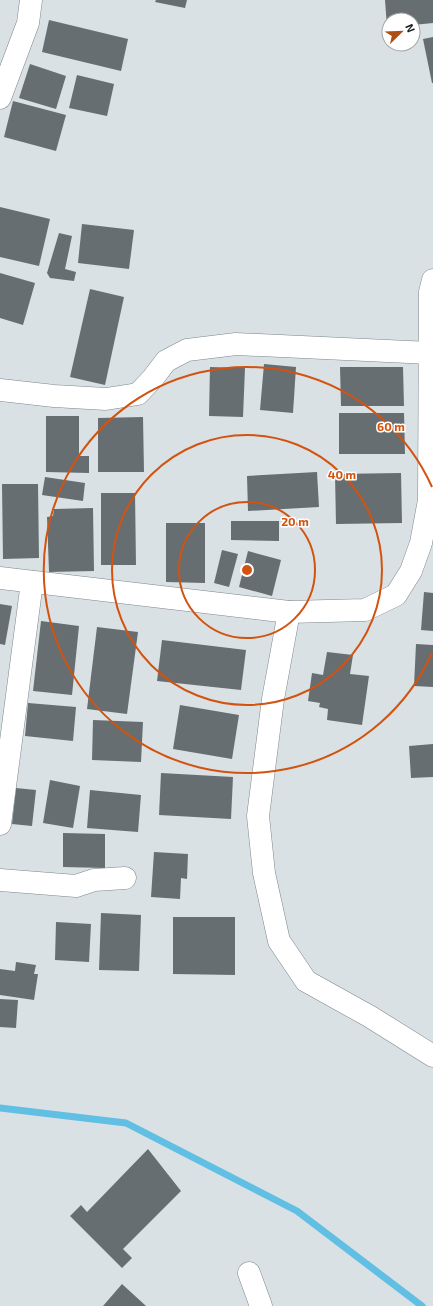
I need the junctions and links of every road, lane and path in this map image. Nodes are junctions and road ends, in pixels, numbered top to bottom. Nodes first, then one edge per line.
1 (31, 0) edge
2 (0, 98) edge
3 (433, 280) edge
4 (430, 353) junction
5 (0, 390) edge
6 (0, 578) edge
7 (32, 582) junction
8 (289, 612) junction
9 (0, 824) edge
10 (125, 878) dead end
11 (0, 880) edge
12 (433, 1056) edge
13 (249, 1272) dead end
14 (261, 1306) edge

1 - 2 street
3 - 4 street
4 - 5 street
4 - 8 street
6 - 7 street
7 - 8 street
7 - 9 street
8 - 12 street
10 - 11 street
13 - 14 street

